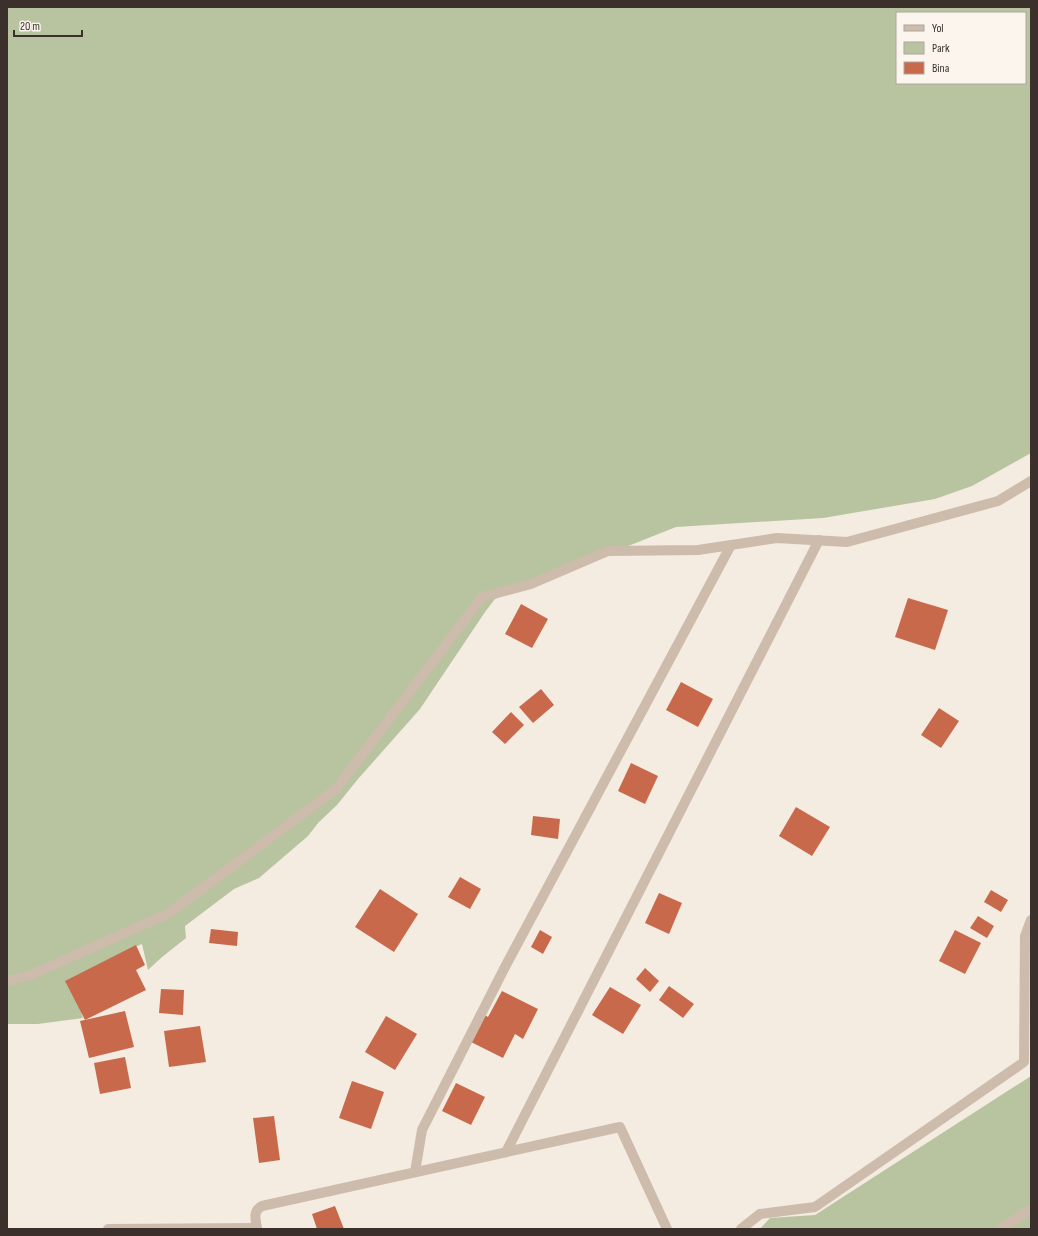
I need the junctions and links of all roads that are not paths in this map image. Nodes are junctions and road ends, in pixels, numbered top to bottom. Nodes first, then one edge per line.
1 (1031, 481) edge
2 (819, 540) junction
3 (731, 545) junction
4 (1031, 920) edge
5 (7, 981) edge
6 (506, 1152) junction
7 (415, 1172) junction
8 (1031, 1209) edge
9 (257, 1228) edge
10 (108, 1229) edge
11 (667, 1229) edge
12 (741, 1229) edge
13 (1001, 1229) edge

1 - 2 street
2 - 3 street
2 - 6 street
3 - 5 street
3 - 7 street
4 - 12 street
6 - 7 street
6 - 11 street
7 - 9 street
8 - 13 street
9 - 10 street

